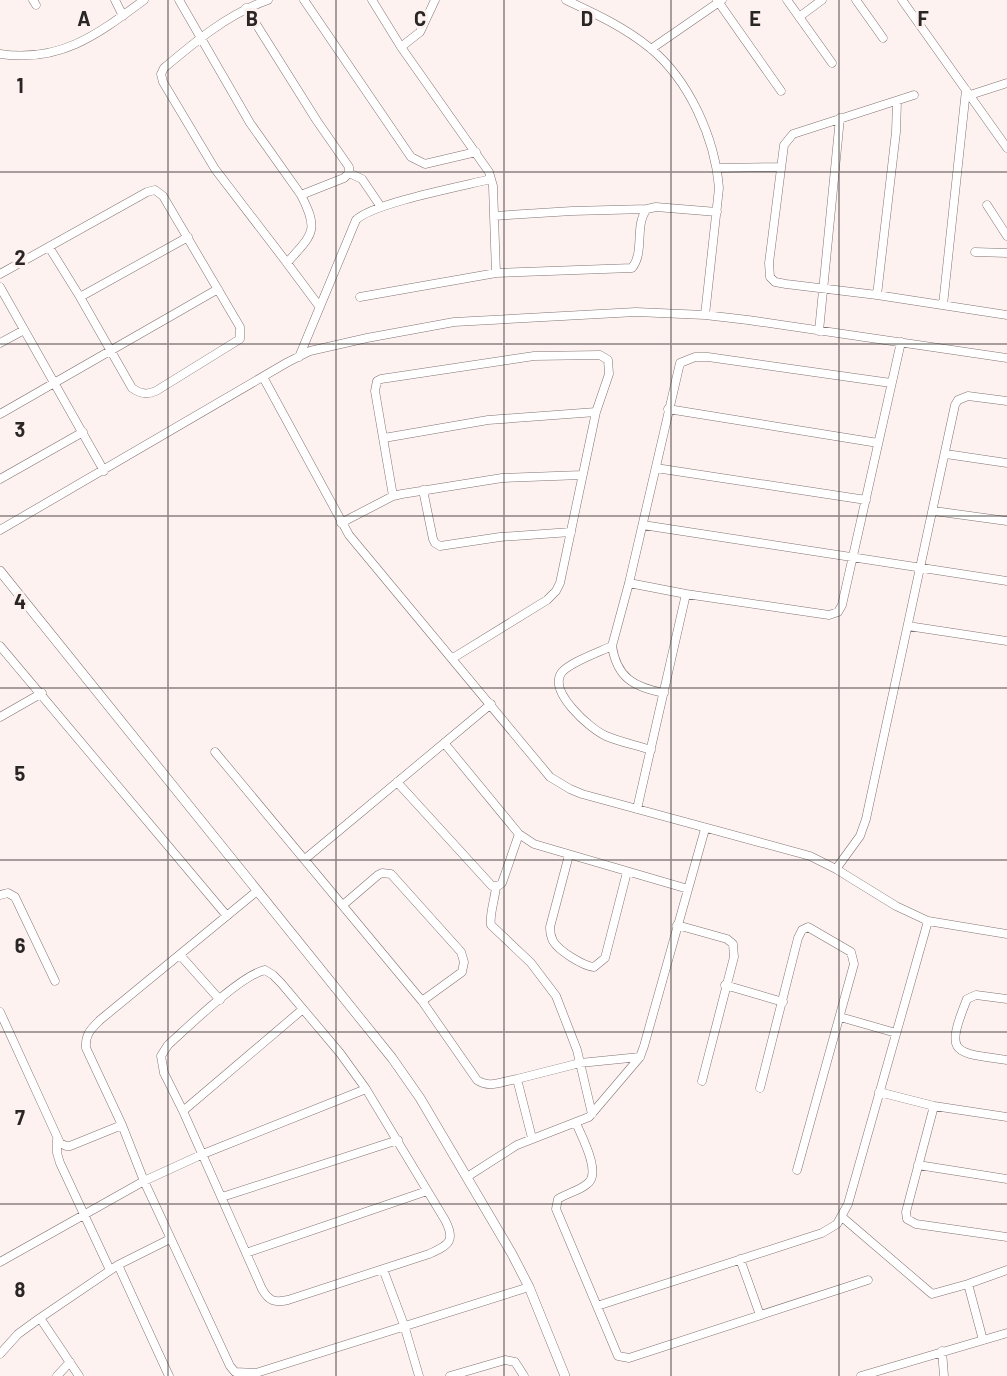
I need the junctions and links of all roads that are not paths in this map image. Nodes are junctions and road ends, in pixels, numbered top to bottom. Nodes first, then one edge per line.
1 (115, 0) edge
2 (144, 0) edge
3 (179, 0) edge
4 (268, 0) edge
5 (304, 0) edge
6 (372, 0) edge
7 (435, 0) edge
8 (567, 0) edge
9 (787, 0) edge
10 (822, 0) edge
11 (856, 0) edge
12 (902, 0) edge
13 (719, 1) edge
14 (246, 8) junction
15 (123, 16) junction
16 (798, 17) junction
17 (200, 38) junction
18 (883, 38) dead end
19 (401, 47) junction
20 (651, 49) junction
21 (0, 54) edge
22 (832, 63) dead end
23 (1007, 83) edge
24 (781, 91) dead end
25 (968, 92) junction
26 (914, 95) dead end
27 (897, 101) junction
28 (840, 118) junction
29 (1007, 148) edge
30 (476, 152) junction
31 (780, 167) junction
32 (717, 168) junction
33 (349, 173) junction
34 (491, 179) junction
35 (301, 195) junction
36 (987, 205) dead end
37 (381, 207) junction
38 (647, 209) junction
39 (717, 212) junction
40 (494, 216) junction
41 (1007, 236) edge
42 (188, 237) junction
43 (49, 247) junction
44 (975, 252) dead end
45 (1007, 253) edge
46 (287, 263) junction
47 (496, 273) junction
48 (0, 274) edge
49 (0, 287) edge
50 (823, 288) junction
51 (218, 289) junction
52 (877, 295) junction
53 (80, 297) junction
54 (360, 297) dead end
55 (942, 305) junction
56 (319, 306) junction
57 (705, 315) junction
58 (1007, 315) edge
59 (24, 330) junction
60 (819, 331) junction
61 (901, 342) junction
62 (0, 344) edge
63 (110, 351) junction
64 (299, 357) junction
65 (1007, 358) edge
66 (264, 376) junction
67 (54, 382) junction
68 (891, 383) junction
69 (1007, 401) edge
70 (668, 409) junction
71 (596, 412) junction
72 (0, 414) edge
73 (82, 432) junction
74 (384, 438) junction
75 (878, 443) junction
76 (946, 454) junction
77 (1007, 463) edge
78 (656, 468) junction
79 (104, 471) junction
80 (582, 475) junction
81 (0, 479) edge
82 (423, 490) junction
83 (393, 496) junction
84 (866, 500) junction
85 (934, 511) junction
86 (1007, 521) edge
87 (341, 524) junction
88 (643, 525) junction
89 (0, 530) edge
90 (571, 532) junction
91 (852, 557) junction
92 (920, 568) junction
93 (0, 571) edge
94 (1007, 581) edge
95 (629, 583) junction
96 (686, 594) junction
97 (908, 626) junction
98 (1007, 641) edge
99 (612, 646) junction
100 (1, 649) edge
101 (453, 658) junction
102 (42, 693) junction
103 (664, 693) junction
104 (491, 704) junction
105 (0, 717) edge
106 (445, 744) junction
107 (651, 750) junction
108 (215, 752) dead end
109 (398, 782) junction
110 (637, 809) junction
111 (705, 829) junction
112 (519, 834) junction
113 (569, 855) junction
114 (305, 859) junction
115 (836, 869) junction
116 (627, 872) junction
117 (496, 887) junction
118 (688, 889) junction
119 (256, 891) junction
120 (0, 895) edge
121 (343, 905) junction
122 (227, 916) junction
123 (928, 921) junction
124 (677, 925) junction
125 (1007, 934) edge
126 (180, 955) junction
127 (55, 981) dead end
128 (725, 985) junction
129 (1007, 999) edge
130 (220, 1000) junction
131 (422, 1001) junction
132 (783, 1002) junction
133 (303, 1009) junction
134 (0, 1012) edge
135 (840, 1017) junction
136 (896, 1033) junction
137 (639, 1057) junction
138 (1007, 1060) edge
139 (580, 1063) junction
140 (517, 1079) junction
141 (702, 1081) dead end
142 (760, 1088) dead end
143 (366, 1089) junction
144 (879, 1092) junction
145 (934, 1106) junction
146 (183, 1111) junction
147 (592, 1114) junction
148 (1007, 1117) edge
149 (576, 1123) junction
150 (122, 1125) junction
151 (532, 1138) junction
152 (57, 1140) junction
153 (398, 1140) junction
154 (203, 1154) junction
155 (918, 1165) junction
156 (797, 1170) dead end
157 (467, 1177) junction
158 (1007, 1179) edge
159 (144, 1181) junction
160 (427, 1191) junction
161 (222, 1197) junction
162 (84, 1214) junction
163 (842, 1217) junction
164 (1007, 1237) edge
165 (170, 1239) junction
166 (246, 1252) junction
167 (740, 1259) junction
168 (0, 1262) edge
169 (114, 1268) junction
170 (383, 1269) junction
171 (1007, 1270) edge
172 (868, 1280) dead end
173 (968, 1284) junction
174 (529, 1287) junction
175 (597, 1306) junction
176 (760, 1316) junction
177 (40, 1318) junction
178 (404, 1325) junction
179 (1007, 1333) edge
180 (983, 1340) junction
181 (942, 1351) junction
182 (0, 1354) edge
183 (70, 1362) junction
184 (57, 1376) edge
185 (79, 1376) edge
186 (169, 1376) edge
187 (419, 1376) edge
188 (450, 1376) edge
189 (524, 1376) edge
190 (564, 1376) edge
191 (861, 1376) edge
192 (944, 1376) edge

1 - 15 street
2 - 15 street
3 - 17 street
4 - 14 street
5 - 30 street
6 - 19 street
7 - 19 street
8 - 20 street
9 - 16 street
10 - 16 street
11 - 18 street
12 - 25 street
13 - 20 street
13 - 24 street
14 - 17 street
14 - 33 street
15 - 21 street
16 - 22 street
17 - 35 street
17 - 46 street
19 - 30 street
20 - 32 street
23 - 25 street
25 - 29 street
25 - 55 street
26 - 27 street
27 - 28 street
27 - 52 street
28 - 31 street
28 - 50 street
30 - 34 street
31 - 32 street
31 - 50 street
32 - 39 street
33 - 35 street
33 - 37 street
34 - 37 street
34 - 40 street
35 - 46 street
36 - 41 street
37 - 56 street
38 - 39 street
38 - 40 street
38 - 47 street
39 - 57 street
40 - 47 street
42 - 43 street
42 - 51 street
42 - 53 street
43 - 48 street
43 - 53 street
44 - 45 street
46 - 56 street
47 - 54 street
49 - 59 street
50 - 52 street
50 - 60 street
51 - 63 street
51 - 63 street
52 - 55 street
53 - 63 street
55 - 58 street
56 - 64 street
57 - 60 street
57 - 64 street
59 - 62 street
59 - 67 street
60 - 61 street
61 - 65 street
61 - 68 street
63 - 67 street
64 - 66 street
66 - 79 street
66 - 87 street
67 - 72 street
67 - 73 street
68 - 70 street
68 - 75 street
69 - 76 street
70 - 75 street
70 - 78 street
71 - 74 street
71 - 74 street
71 - 80 street
73 - 79 street
73 - 81 street
74 - 83 street
75 - 84 street
76 - 77 street
76 - 85 street
78 - 84 street
78 - 88 street
79 - 89 street
80 - 82 street
80 - 90 street
82 - 83 street
82 - 90 street
83 - 87 street
84 - 91 street
85 - 86 street
85 - 92 street
87 - 101 street
88 - 91 street
88 - 95 street
90 - 101 street
91 - 92 street
91 - 96 street
92 - 94 street
92 - 97 street
93 - 119 street
95 - 96 street
95 - 99 street
96 - 103 street
97 - 98 street
97 - 115 street
99 - 103 street
99 - 107 street
100 - 102 street
101 - 104 street
102 - 105 street
102 - 122 street
103 - 107 street
104 - 106 street
104 - 110 street
106 - 109 street
106 - 112 street
107 - 110 street
108 - 114 street
109 - 114 street
109 - 117 street
110 - 111 street
111 - 115 street
111 - 118 street
112 - 113 street
112 - 117 street
113 - 116 street
113 - 116 street
114 - 121 street
115 - 123 street
116 - 118 street
117 - 139 street
118 - 124 street
119 - 122 street
119 - 157 street
120 - 127 street
121 - 131 street
121 - 131 street
122 - 126 street
123 - 125 street
123 - 136 street
124 - 128 street
124 - 137 street
126 - 130 street
126 - 150 street
128 - 132 street
128 - 141 street
129 - 138 street
130 - 133 street
130 - 146 street
131 - 140 street
132 - 135 street
132 - 142 street
133 - 143 street
133 - 146 street
134 - 152 street
135 - 136 street
135 - 156 street
136 - 144 street
137 - 139 street
137 - 147 street
139 - 140 street
139 - 147 street
140 - 151 street
143 - 153 street
143 - 154 street
144 - 145 street
144 - 163 street
145 - 148 street
145 - 155 street
146 - 154 street
147 - 149 street
149 - 151 street
149 - 175 street
150 - 152 street
150 - 159 street
151 - 157 street
152 - 162 street
153 - 160 street
153 - 161 street
154 - 159 street
154 - 161 street
155 - 158 street
155 - 164 street
157 - 174 street
159 - 162 street
159 - 165 street
160 - 166 street
160 - 170 street
161 - 166 street
162 - 168 street
162 - 169 street
163 - 167 street
163 - 173 street
165 - 169 street
165 - 178 street
166 - 170 street
167 - 175 street
167 - 176 street
169 - 177 street
169 - 186 street
170 - 178 street
171 - 173 street
172 - 176 street
173 - 180 street
174 - 178 street
174 - 190 street
175 - 176 street
177 - 182 street
177 - 183 street
178 - 187 street
179 - 180 street
180 - 181 street
181 - 191 street
181 - 192 street
183 - 184 street
183 - 185 street
188 - 189 street

